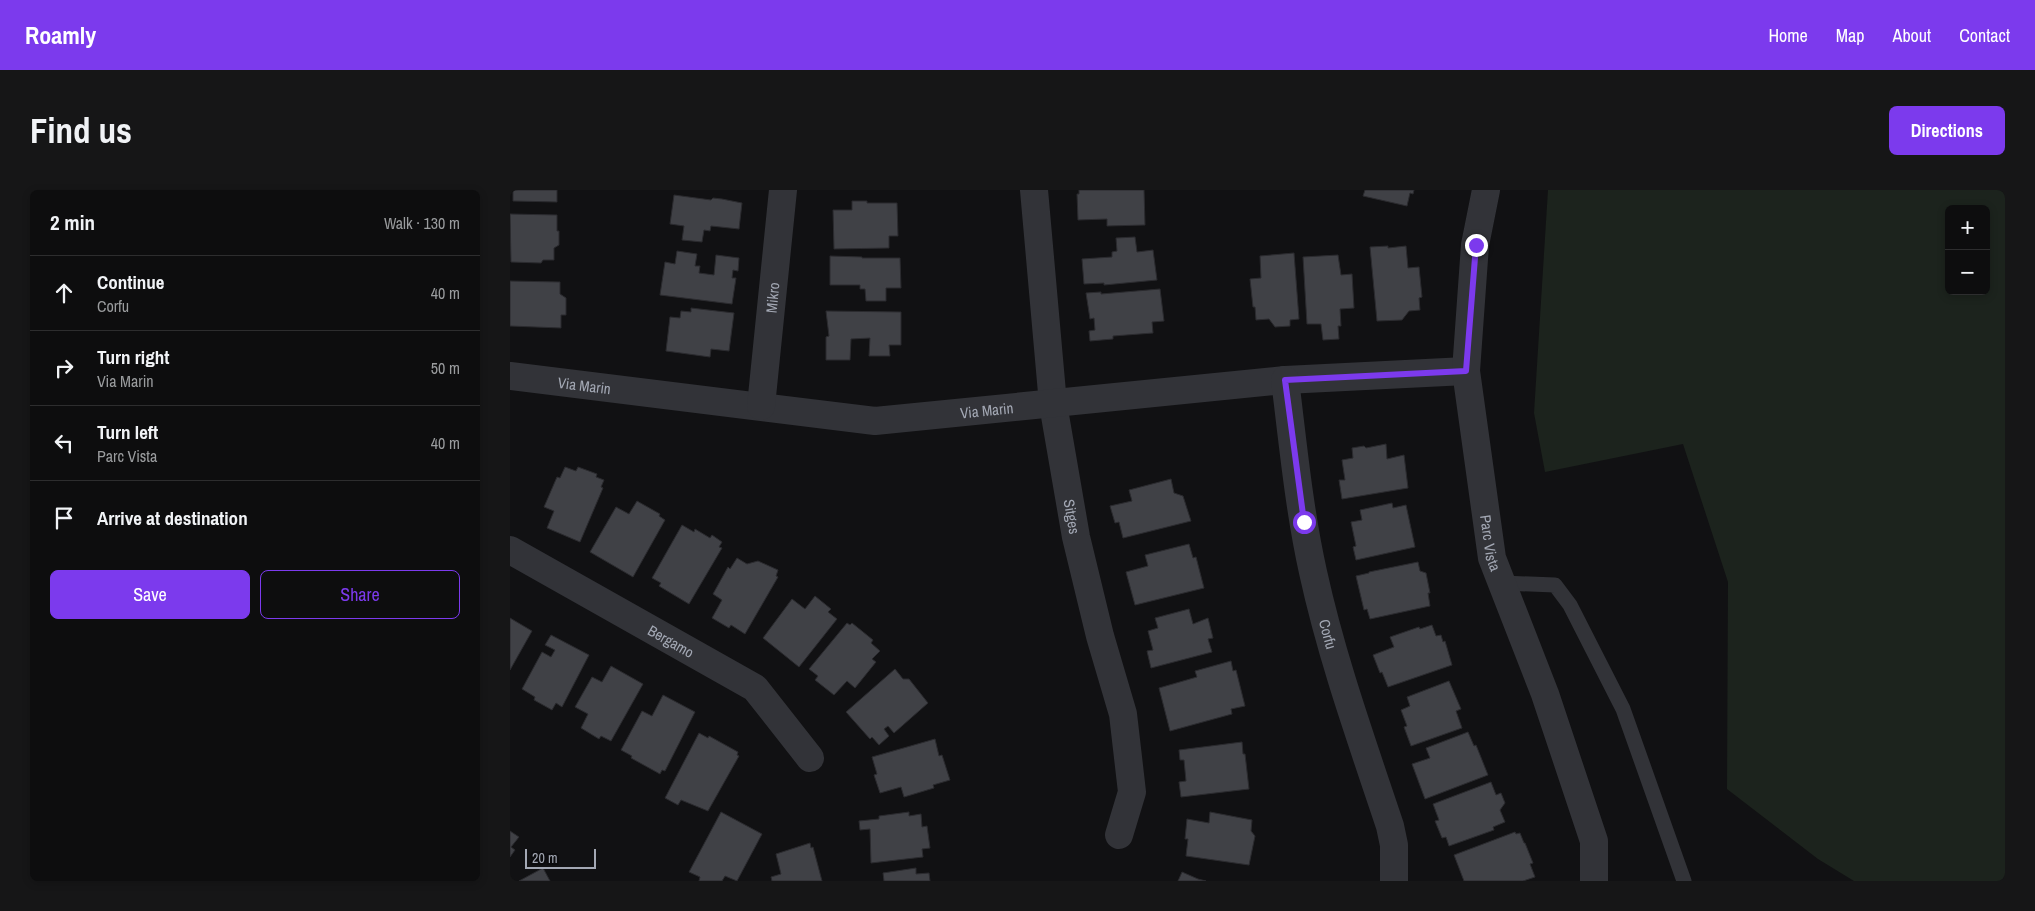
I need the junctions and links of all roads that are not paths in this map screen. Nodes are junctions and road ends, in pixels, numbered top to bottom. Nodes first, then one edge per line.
1 (783, 190) edge
2 (1034, 190) edge
3 (1486, 190) edge
4 (1466, 371) junction
5 (510, 376) edge
6 (1285, 380) junction
7 (1053, 404) junction
8 (761, 406) junction
9 (510, 550) edge
10 (1502, 583) junction
11 (810, 758) dead end
12 (1119, 835) dead end
13 (1394, 881) edge
14 (1594, 881) edge
15 (1684, 881) edge

1 - 8 street, Mikro
2 - 7 street, Sitges
3 - 4 street, Parc Vista
4 - 6 street, Via Marin
4 - 10 street, Parc Vista
5 - 8 street, Via Marin
6 - 7 street, Via Marin
6 - 13 street, Corfu
7 - 8 street, Via Marin
7 - 12 street, Sitges
9 - 11 street, Bergamo
10 - 14 street, Parc Vista
10 - 15 lane

